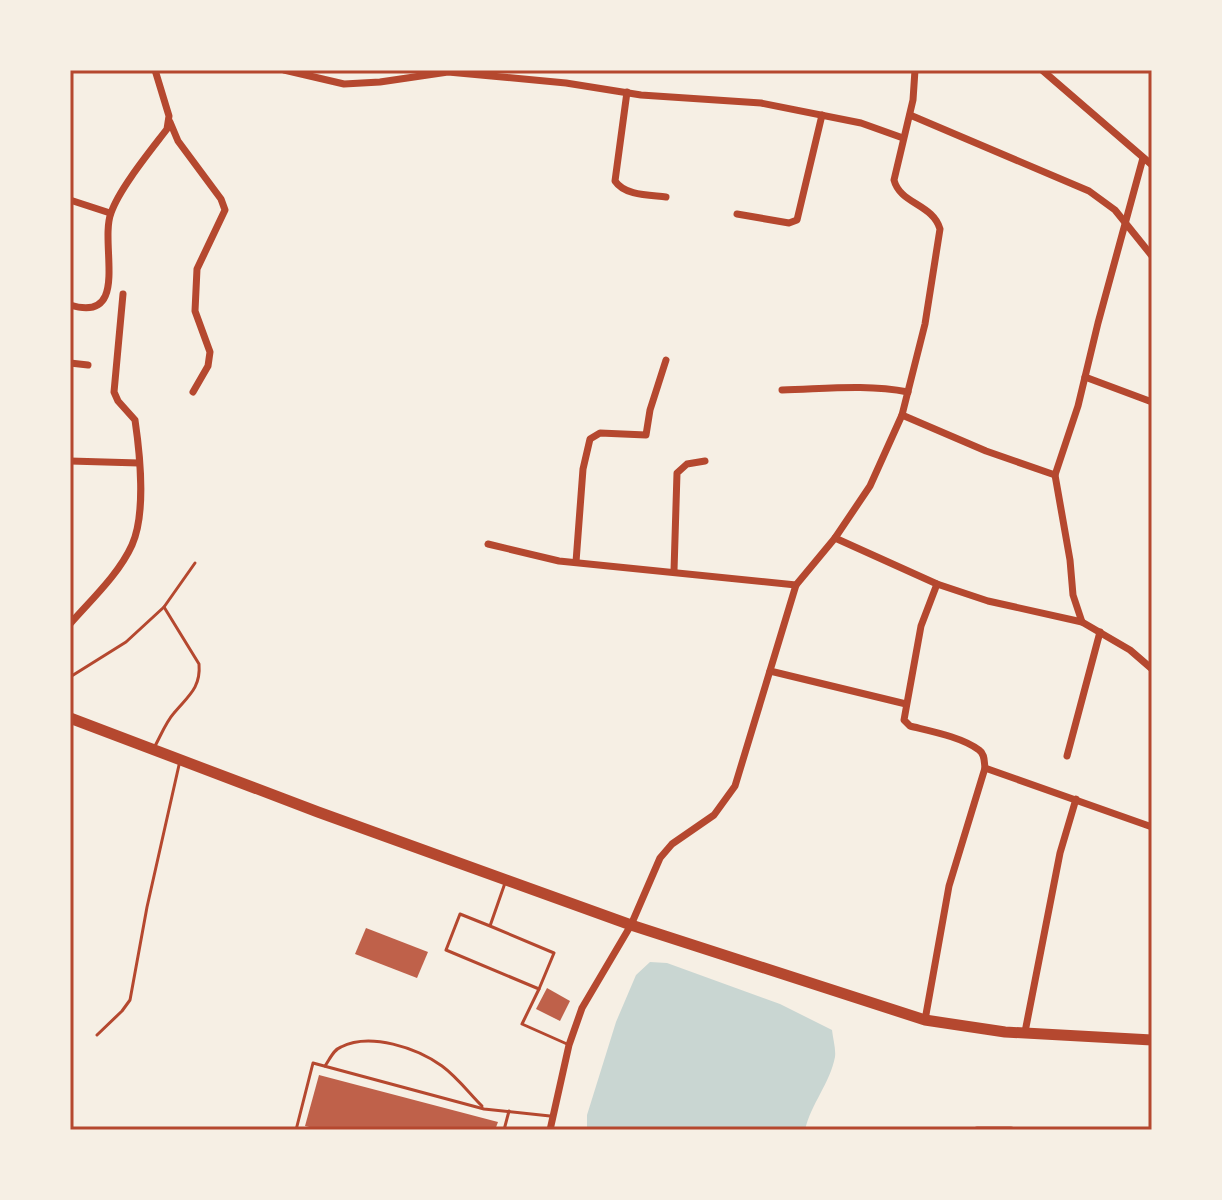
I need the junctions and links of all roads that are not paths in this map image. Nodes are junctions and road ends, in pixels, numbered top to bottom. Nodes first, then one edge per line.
1 (155, 70) edge
2 (284, 70) edge
3 (915, 70) edge
4 (1042, 70) edge
5 (414, 72) edge
6 (627, 92) junction
7 (822, 115) junction
8 (910, 115) junction
9 (170, 122) junction
10 (903, 138) junction
11 (1143, 158) junction
12 (1152, 165) edge
13 (666, 197) dead end
14 (70, 200) edge
15 (110, 213) junction
16 (737, 214) dead end
17 (1124, 220) junction
18 (1152, 256) edge
19 (123, 294) dead end
20 (70, 305) edge
21 (666, 360) dead end
22 (70, 363) edge
23 (88, 365) dead end
24 (1085, 377) junction
25 (782, 390) dead end
26 (193, 392) dead end
27 (908, 392) junction
28 (1152, 402) edge
29 (902, 415) junction
30 (70, 461) edge
31 (705, 461) dead end
32 (139, 463) junction
33 (1055, 475) junction
34 (835, 538) junction
35 (488, 544) dead end
36 (576, 562) junction
37 (195, 563) dead end
38 (674, 571) junction
39 (937, 584) junction
40 (796, 585) junction
41 (164, 607) junction
42 (1082, 622) junction
43 (70, 624) edge
44 (1100, 632) junction
45 (1152, 669) edge
46 (770, 671) junction
47 (70, 677) edge
48 (906, 704) junction
49 (70, 718) edge
50 (153, 749) junction
51 (1067, 756) dead end
52 (180, 760) junction
53 (985, 768) junction
54 (1076, 799) junction
55 (1152, 827) edge
56 (507, 880) junction
57 (631, 925) junction
58 (490, 926) junction
59 (539, 989) junction
60 (925, 1020) junction
61 (1025, 1032) junction
62 (97, 1035) dead end
63 (1152, 1040) edge
64 (569, 1045) junction
65 (325, 1066) junction
66 (484, 1109) junction
67 (509, 1111) junction
68 (553, 1117) junction
69 (296, 1130) edge
70 (504, 1130) edge
71 (550, 1130) edge
72 (977, 1130) edge
73 (1011, 1130) edge

1 - 9 street
2 - 5 street
3 - 8 street
4 - 11 street
5 - 6 street
6 - 7 street
6 - 13 street
7 - 10 street
7 - 16 street
8 - 10 street
8 - 17 street
9 - 15 street
9 - 26 street
10 - 27 street
11 - 12 street
11 - 17 street
14 - 15 street
15 - 20 street
17 - 18 street
17 - 24 street
19 - 32 street
21 - 36 street
22 - 23 street
24 - 28 street
24 - 33 street
25 - 27 street
27 - 29 street
29 - 33 street
29 - 34 street
30 - 32 street
31 - 38 street
32 - 43 street
33 - 42 street
34 - 39 street
34 - 40 street
35 - 36 street
36 - 38 street
37 - 41 lane
38 - 40 street
39 - 42 street
39 - 48 street
40 - 46 street
41 - 47 lane
41 - 50 lane
42 - 44 street
44 - 45 street
44 - 51 street
46 - 48 street
46 - 57 street
48 - 53 street
49 - 50 main road
50 - 52 main road
52 - 56 main road
52 - 62 lane
53 - 54 street
53 - 60 street
54 - 55 street
54 - 61 street
56 - 57 main road
56 - 58 lane
57 - 60 main road
57 - 64 street
58 - 59 lane
58 - 59 lane
59 - 64 lane
60 - 61 main road
61 - 63 main road
64 - 68 street
65 - 66 lane
65 - 66 lane
65 - 69 lane
66 - 67 lane
67 - 68 lane
67 - 70 lane
68 - 71 street
72 - 73 street

